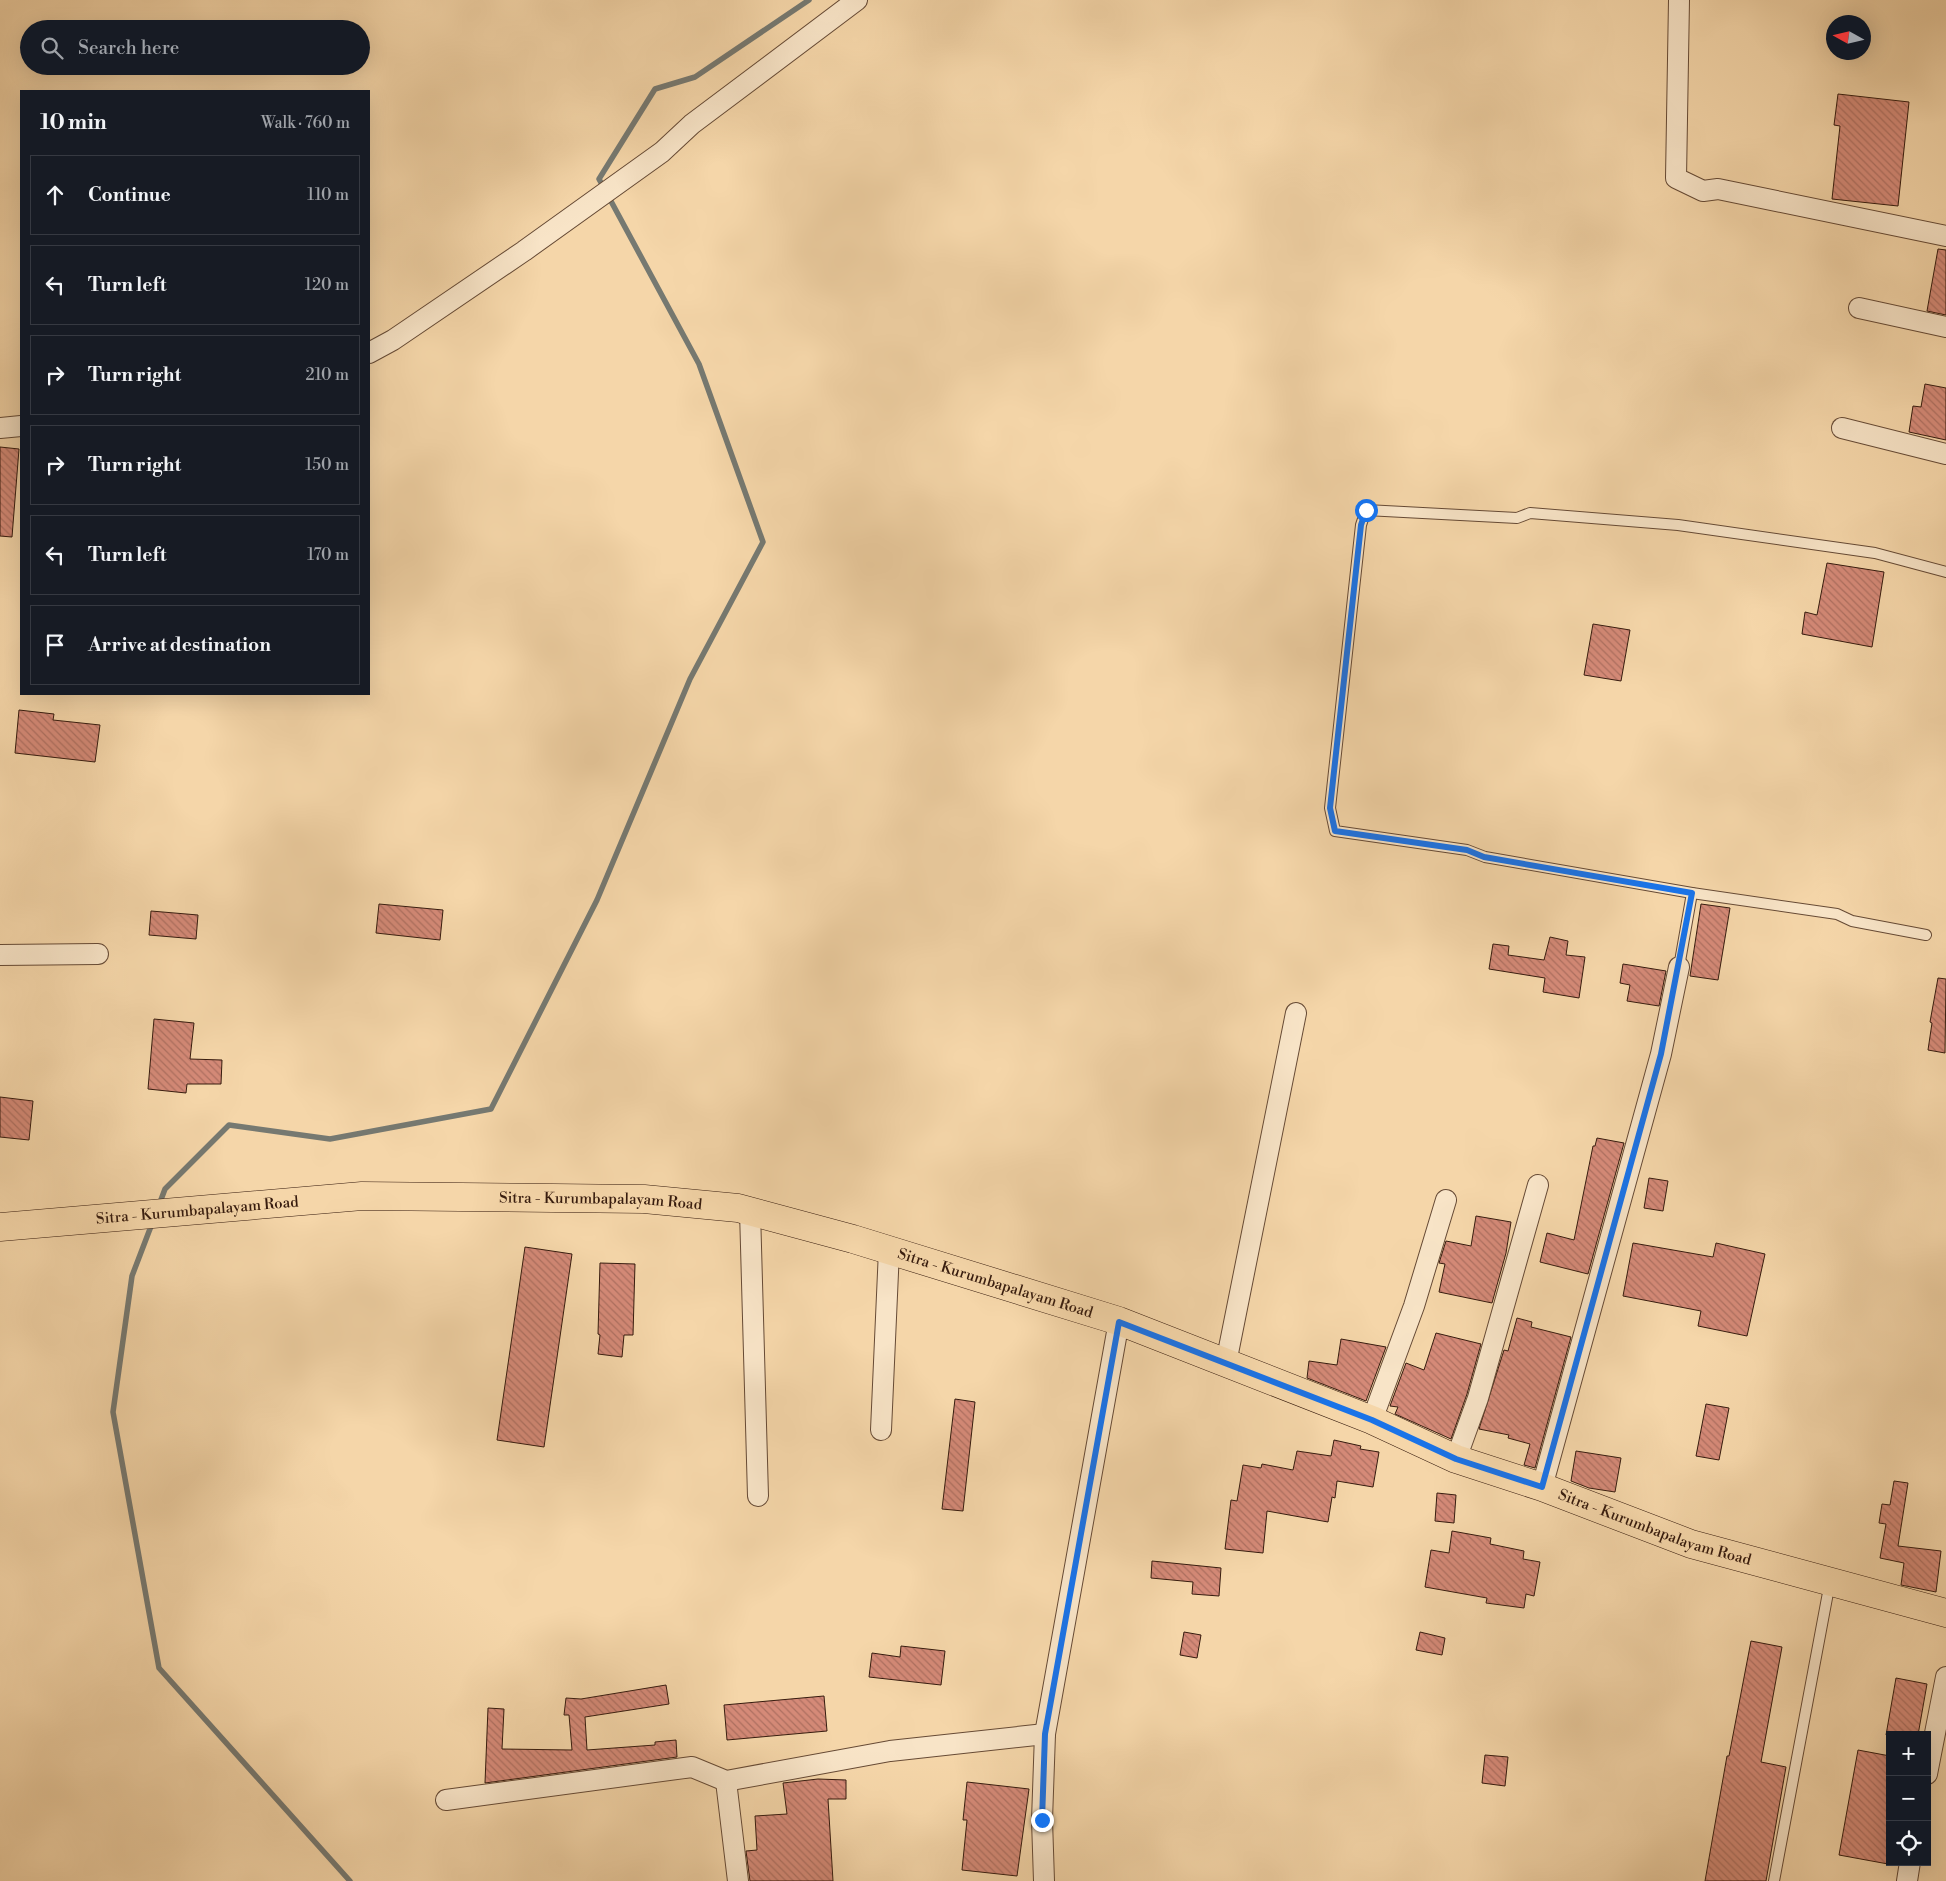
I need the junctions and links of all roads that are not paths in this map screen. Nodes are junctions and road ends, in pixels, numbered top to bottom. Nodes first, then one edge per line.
1 (857, 0) edge
2 (1678, 0) edge
3 (1946, 236) edge
4 (1859, 308) dead end
5 (1946, 327) edge
6 (370, 352) edge
7 (20, 426) edge
8 (0, 428) edge
9 (1842, 428) dead end
10 (1946, 454) edge
11 (1946, 572) edge
12 (1692, 893) junction
13 (1926, 935) dead end
14 (98, 954) dead end
15 (0, 955) edge
16 (1679, 967) joint
17 (1296, 1013) dead end
18 (1538, 1185) dead end
19 (1446, 1200) dead end
20 (750, 1211) junction
21 (0, 1227) edge
22 (889, 1250) junction
23 (1119, 1322) junction
24 (1226, 1363) junction
25 (1372, 1420) junction
26 (881, 1430) dead end
27 (1456, 1459) junction
28 (1542, 1487) junction
29 (758, 1496) dead end
30 (1830, 1581) junction
31 (1946, 1612) edge
32 (1946, 1677) edge
33 (1045, 1734) junction
34 (1931, 1754) edge
35 (726, 1780) junction
36 (446, 1800) dead end
37 (1909, 1866) edge
38 (738, 1881) edge
39 (1044, 1881) edge
40 (1774, 1881) edge
41 (1907, 1881) edge

1 - 6 street
2 - 3 street
4 - 5 street
7 - 8 street
9 - 10 street
11 - 12 lane
12 - 13 lane
12 - 16 lane
14 - 15 street
16 - 28 street
17 - 24 street
18 - 27 street
19 - 25 street
20 - 21 main road, Sitra - Kurumbapalayam Road
20 - 22 main road, Sitra - Kurumbapalayam Road
20 - 29 street
22 - 23 main road, Sitra - Kurumbapalayam Road
22 - 26 street
23 - 24 main road, Sitra - Kurumbapalayam Road
23 - 33 street
24 - 25 main road, Sitra - Kurumbapalayam Road
25 - 27 main road, Sitra - Kurumbapalayam Road
27 - 28 main road, Sitra - Kurumbapalayam Road
28 - 30 main road, Sitra - Kurumbapalayam Road
30 - 31 main road, Sitra - Kurumbapalayam Road
30 - 40 lane
32 - 34 street
33 - 35 street
33 - 39 street
35 - 36 street
35 - 38 street
37 - 41 street

